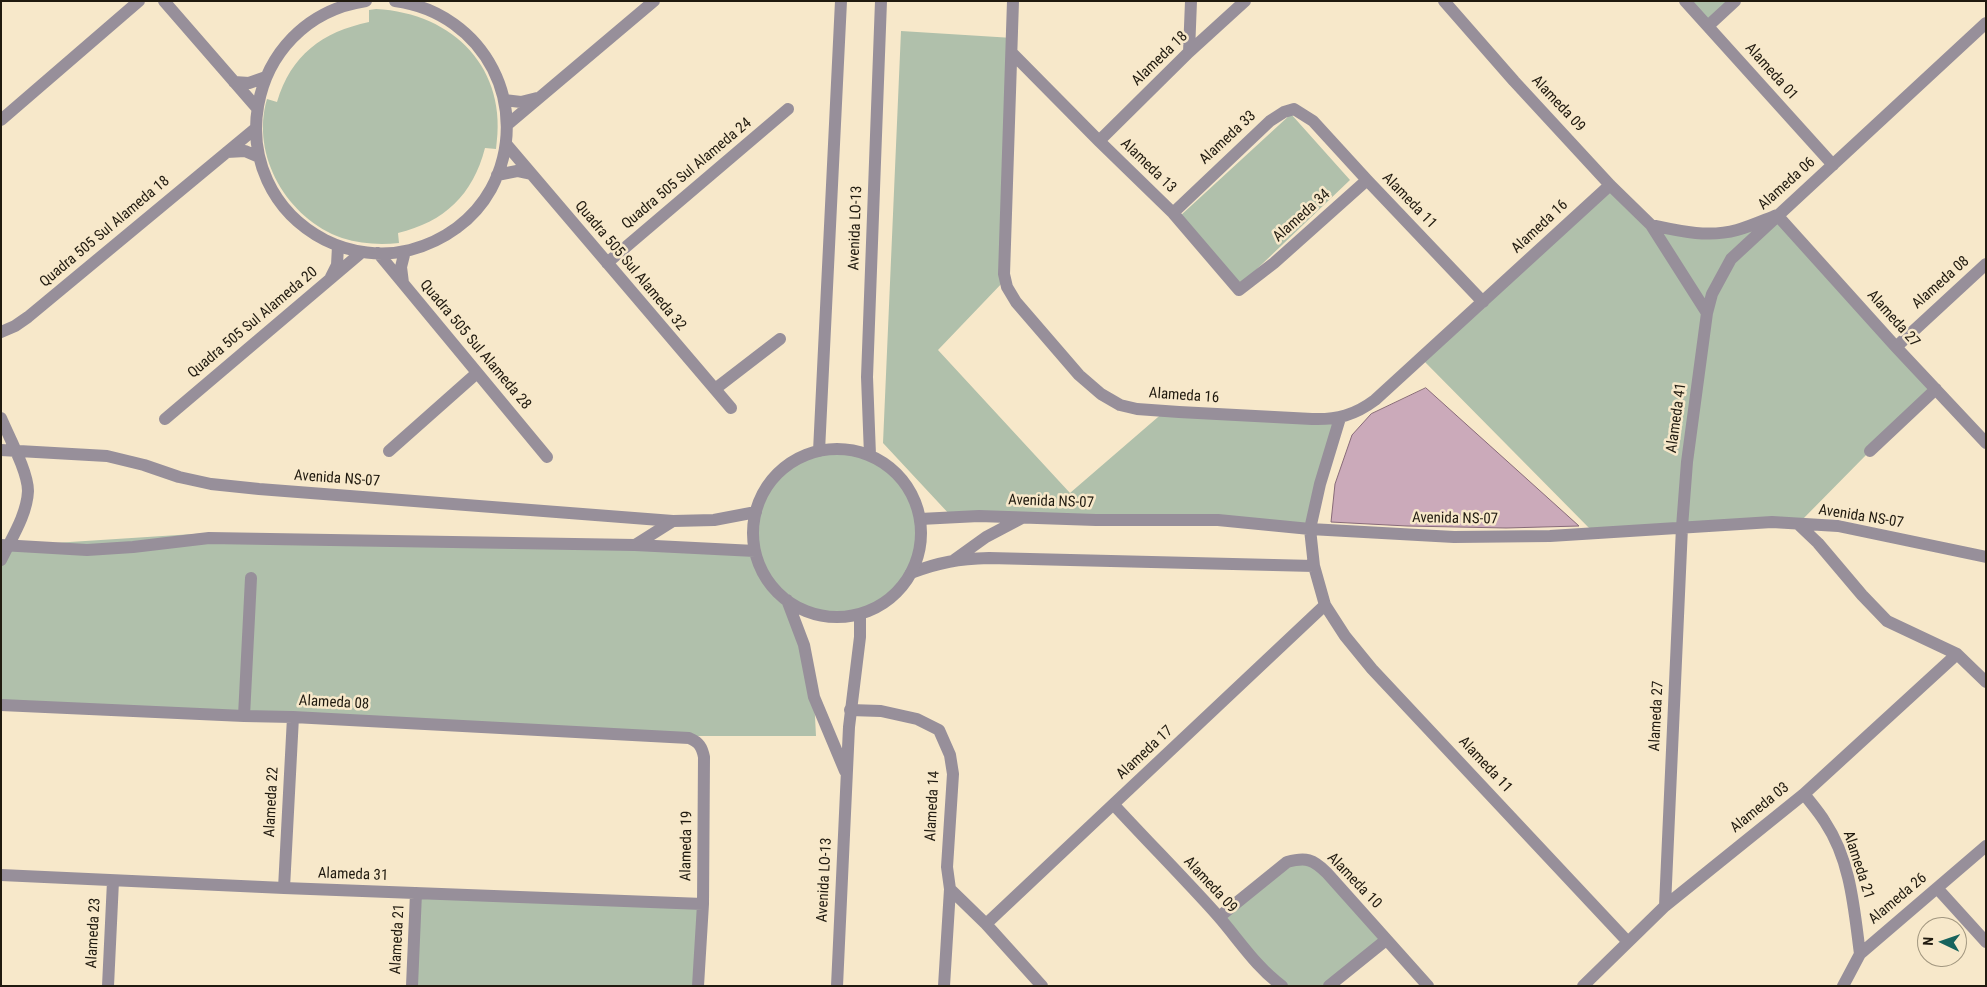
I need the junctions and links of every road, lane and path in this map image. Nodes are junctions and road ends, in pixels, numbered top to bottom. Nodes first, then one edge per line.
1 (139, 1) edge
2 (164, 1) edge
3 (366, 1) edge
4 (395, 1) edge
5 (654, 1) edge
6 (841, 1) edge
7 (881, 1) edge
8 (1013, 1) edge
9 (1192, 1) edge
10 (1245, 1) edge
11 (1444, 1) edge
12 (1685, 1) edge
13 (1735, 1) edge
14 (399, 2) edge
15 (347, 3) edge
16 (422, 4) edge
17 (1986, 23) edge
18 (1708, 26) junction
19 (1189, 52) junction
20 (1012, 53) junction
21 (266, 77) junction
22 (234, 82) junction
23 (540, 98) junction
24 (504, 100) junction
25 (257, 108) junction
26 (788, 109) dead end
27 (1, 120) edge
28 (1313, 120) joint
29 (507, 125) junction
30 (256, 128) junction
31 (1098, 141) junction
32 (506, 144) junction
33 (227, 152) junction
34 (259, 157) junction
35 (1832, 165) junction
36 (531, 174) junction
37 (497, 175) junction
38 (1367, 180) junction
39 (1610, 185) junction
40 (1174, 213) junction
41 (1778, 215) junction
42 (1651, 225) junction
43 (338, 246) junction
44 (405, 251) junction
45 (362, 252) junction
46 (378, 253) junction
47 (607, 263) junction
48 (1986, 264) edge
49 (1259, 275) joint
50 (330, 279) junction
51 (404, 285) junction
52 (1483, 302) junction
53 (1707, 313) junction
54 (1, 332) edge
55 (780, 339) dead end
56 (1896, 346) junction
57 (477, 373) junction
58 (714, 389) junction
59 (1936, 389) junction
60 (730, 408) dead end
61 (1, 418) edge
62 (1340, 418) junction
63 (166, 420) dead end
64 (1986, 443) edge
65 (1, 450) edge
66 (14, 451) junction
67 (389, 451) dead end
68 (819, 451) junction
69 (1870, 451) dead end
70 (870, 455) junction
71 (547, 457) dead end
72 (756, 512) junction
73 (1024, 518) junction
74 (920, 519) junction
75 (673, 521) junction
76 (1798, 524) junction
77 (1682, 527) junction
78 (1310, 529) junction
79 (5, 545) edge
80 (635, 545) junction
81 (756, 551) junction
82 (1986, 557) edge
83 (1, 560) edge
84 (954, 560) junction
85 (1314, 566) junction
86 (911, 573) junction
87 (251, 578) dead end
88 (787, 600) junction
89 (1324, 605) junction
90 (860, 614) junction
91 (1957, 654) junction
92 (1986, 682) edge
93 (1, 705) edge
94 (850, 710) junction
95 (244, 716) junction
96 (293, 717) junction
97 (666, 736) joint
98 (847, 776) junction
99 (1804, 794) junction
100 (1114, 805) junction
101 (1986, 846) edge
102 (1, 875) edge
103 (113, 881) junction
104 (284, 888) junction
105 (1937, 888) junction
106 (950, 889) junction
107 (416, 893) junction
108 (703, 904) junction
109 (1665, 906) junction
110 (1219, 917) junction
111 (986, 924) junction
112 (1386, 940) junction
113 (1628, 942) junction
114 (1986, 942) edge
115 (1860, 954) junction
116 (108, 986) edge
117 (412, 986) edge
118 (698, 986) edge
119 (837, 986) edge
120 (944, 986) edge
121 (1042, 986) edge
122 (1282, 986) edge
123 (1329, 986) edge
124 (1428, 986) edge
125 (1582, 986) edge
126 (1843, 986) edge

1 - 27 street
2 - 22 street
3 - 15 street
4 - 14 street
5 - 23 street
6 - 68 street, Avenida LO-13
7 - 70 street, Avenida LO-13
8 - 20 street, Alameda 16
9 - 19 street
10 - 19 street, Alameda 18
11 - 39 street, Alameda 09
12 - 18 street, Alameda 01
13 - 18 street
14 - 16 street
15 - 21 street
16 - 24 street
17 - 35 street, Alameda 06
18 - 35 street, Alameda 01
19 - 31 street, Alameda 18
20 - 31 street, Alameda 13
20 - 62 street, Alameda 16
21 - 22 street
21 - 25 street
22 - 25 street
23 - 24 street
23 - 29 street
24 - 29 street
25 - 30 street
26 - 47 street, Quadra 505 Sul Alameda 24
28 - 38 street, Alameda 11
28 - 40 street, Alameda 33
29 - 32 street
30 - 33 street, Quadra 505 Sul Alameda 18
30 - 34 street
31 - 40 street, Alameda 13
32 - 36 street, Quadra 505 Sul Alameda 32
32 - 37 street
33 - 34 street
33 - 54 street, Quadra 505 Sul Alameda 18
34 - 43 street
35 - 41 street, Alameda 06
36 - 37 street
36 - 47 street, Quadra 505 Sul Alameda 32
37 - 44 street
38 - 49 street, Alameda 34
38 - 52 street, Alameda 11
39 - 42 street, Alameda 09
39 - 52 street, Alameda 16
40 - 49 street, Alameda 13
41 - 42 street
41 - 53 street, Alameda 06
41 - 56 street, Alameda 27
42 - 53 street
43 - 45 street
43 - 50 street
44 - 46 street
44 - 51 street
45 - 46 street
45 - 50 street, Quadra 505 Sul Alameda 20
46 - 51 street, Quadra 505 Sul Alameda 28
47 - 58 street, Quadra 505 Sul Alameda 32
48 - 56 street, Alameda 08
50 - 63 street, Quadra 505 Sul Alameda 20
51 - 57 street, Quadra 505 Sul Alameda 28
52 - 62 street, Alameda 16
53 - 77 street, Alameda 41
55 - 58 street
56 - 59 street, Alameda 27
57 - 67 street
57 - 71 street, Quadra 505 Sul Alameda 28
58 - 60 street, Quadra 505 Sul Alameda 32
59 - 64 street, Alameda 27
59 - 69 street
61 - 66 street
62 - 78 street, Alameda 11
65 - 66 street, Avenida NS-07
66 - 75 street, Avenida NS-07
66 - 79 street
68 - 70 street
68 - 72 street
70 - 74 street
72 - 75 street, Avenida NS-07
72 - 81 street
73 - 74 street, Avenida NS-07
73 - 78 street, Avenida NS-07
73 - 84 street
74 - 86 street
75 - 80 street
76 - 77 street, Avenida NS-07
76 - 82 street, Avenida NS-07
76 - 91 street
77 - 78 street, Avenida NS-07
77 - 109 street, Alameda 27
78 - 85 street, Alameda 11
79 - 80 street
79 - 83 street
80 - 81 street
81 - 88 street
84 - 85 street
84 - 86 street
85 - 89 street, Alameda 11
86 - 90 street
87 - 95 street
88 - 90 street
88 - 98 street, Avenida LO-13
89 - 100 street, Alameda 17
89 - 113 street, Alameda 11
90 - 94 street, Avenida LO-13
91 - 92 street
91 - 99 street, Alameda 03
93 - 95 street, Alameda 08
94 - 98 street, Avenida LO-13
94 - 106 street, Alameda 14
95 - 96 street, Alameda 08
96 - 97 street, Alameda 08
96 - 104 street, Alameda 22
97 - 108 street, Alameda 19
98 - 119 street, Avenida LO-13
99 - 109 street, Alameda 03
99 - 115 street, Alameda 21
100 - 110 street, Alameda 09
100 - 111 street, Alameda 17
101 - 105 street, Alameda 26
102 - 103 street, Alameda 31
103 - 104 street, Alameda 31
103 - 116 street, Alameda 23
104 - 107 street, Alameda 31
105 - 114 street
105 - 115 street, Alameda 26
106 - 111 street
106 - 120 street, Alameda 14
107 - 108 street, Alameda 31
107 - 117 street, Alameda 21
108 - 118 street, Alameda 19
109 - 113 street, Alameda 03
110 - 112 street, Alameda 10
110 - 122 street, Alameda 09
111 - 121 street
112 - 123 street
112 - 124 street, Alameda 10
113 - 125 street, Alameda 03
115 - 126 street, Alameda 26

